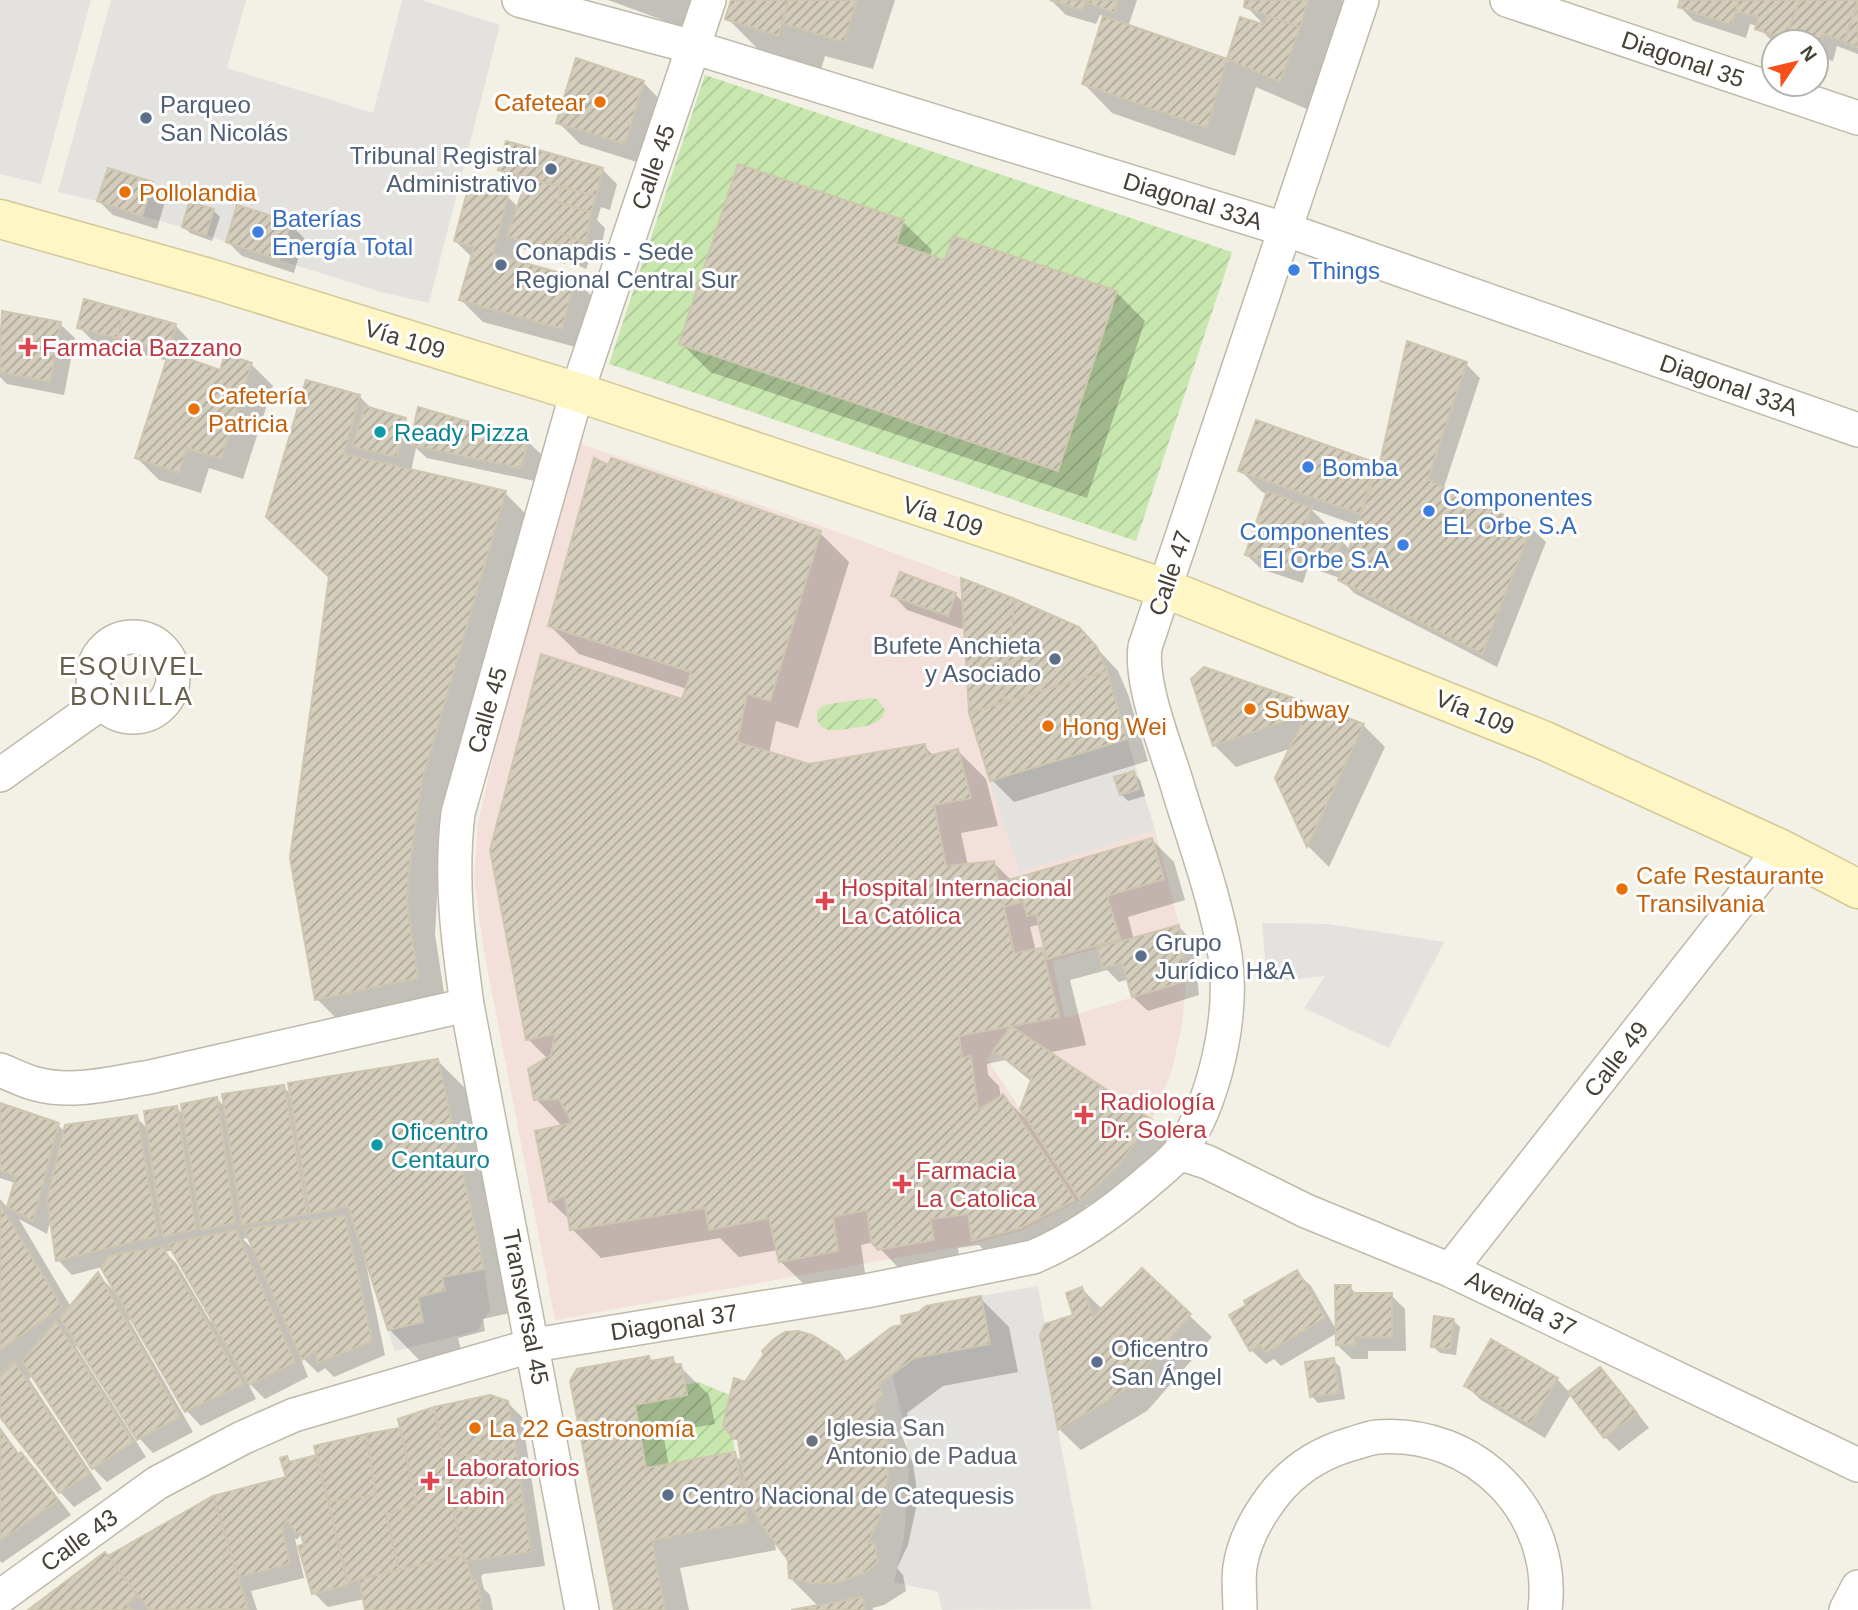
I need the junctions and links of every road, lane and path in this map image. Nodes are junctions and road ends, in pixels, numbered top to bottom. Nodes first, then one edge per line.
1 (519, 0) edge
2 (709, 0) edge
3 (1362, 0) edge
4 (1507, 0) edge
5 (693, 47) junction
6 (1858, 118) edge
7 (0, 219) edge
8 (1287, 230) junction
9 (577, 392) junction
10 (1858, 430) edge
11 (1164, 589) junction
12 (101, 702) dead end
13 (0, 775) edge
14 (1781, 849) junction
15 (1858, 889) edge
16 (467, 1005) junction
17 (0, 1070) edge
18 (1179, 1153) junction
19 (1450, 1270) junction
20 (534, 1345) junction
21 (1858, 1465) edge
22 (157, 1483) joint
23 (1858, 1587) edge
24 (0, 1597) edge
25 (582, 1610) edge
26 (1240, 1610) edge
27 (1545, 1610) edge
28 (1846, 1610) edge

1 - 5 street, Diagonal 33A
2 - 5 street, Calle 45
3 - 8 street, Calle 47
4 - 6 street, Diagonal 35
5 - 8 street, Diagonal 33A
5 - 9 street, Calle 45
7 - 9 main road, Vía 109
8 - 10 street, Diagonal 33A
8 - 11 street, Calle 47
9 - 11 main road, Vía 109
9 - 16 street, Calle 45
11 - 14 main road, Vía 109
11 - 18 street, Calle 47
12 - 13 street
14 - 15 main road, Vía 109
14 - 19 street, Calle 49
16 - 17 street
16 - 20 street, Transversal 45
18 - 19 street, Avenida 37
18 - 20 street, Diagonal 37
19 - 21 street, Avenida 37
20 - 22 street, Diagonal 37
20 - 25 street, Transversal 45
22 - 24 street, Calle 43
23 - 28 street
26 - 27 street

